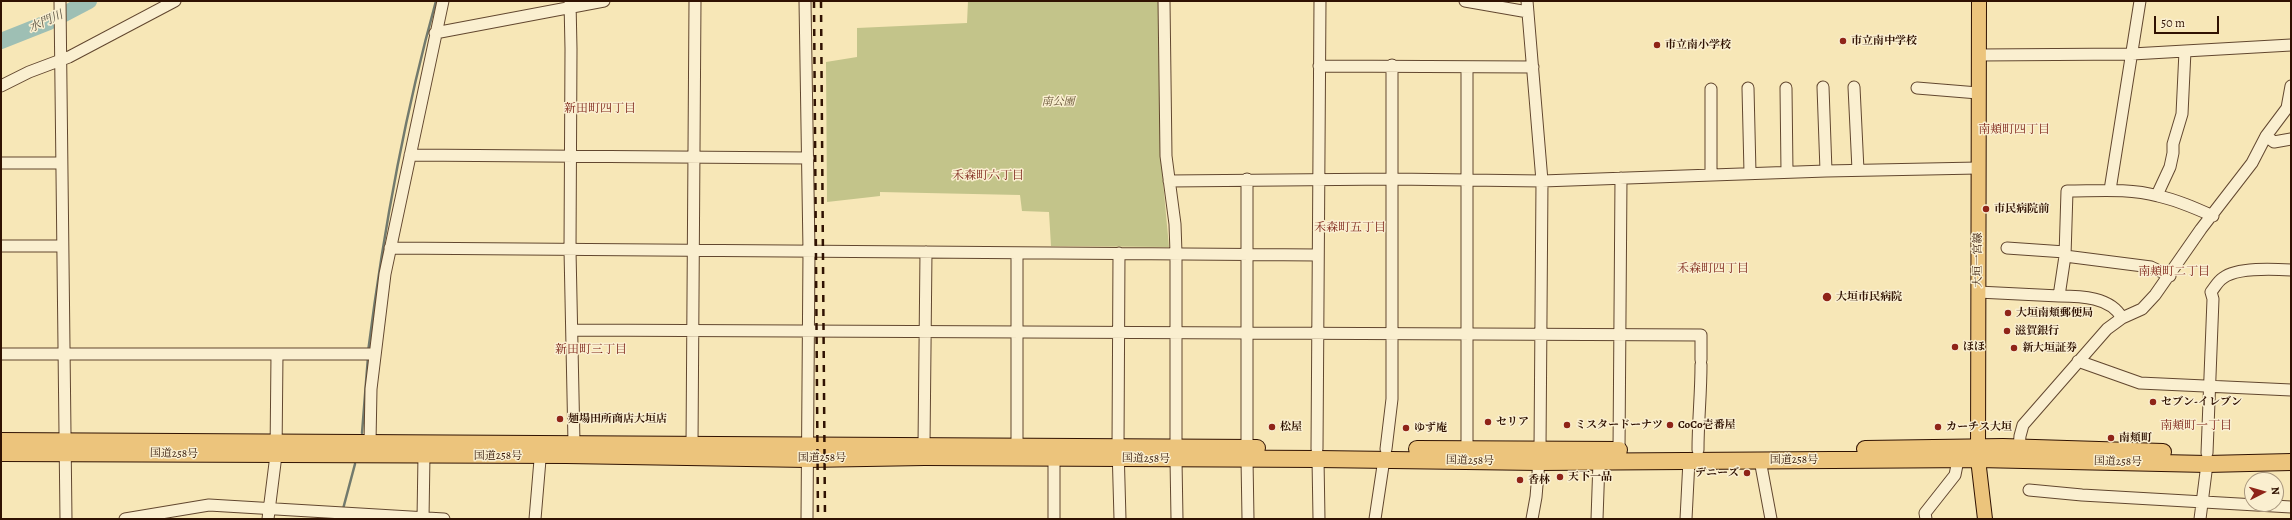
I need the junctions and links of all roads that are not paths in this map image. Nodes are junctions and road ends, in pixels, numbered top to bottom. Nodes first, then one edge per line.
1 (60, 1) edge
2 (176, 1) edge
3 (443, 1) edge
4 (604, 1) edge
5 (695, 1) edge
6 (805, 1) edge
7 (1164, 1) edge
8 (1320, 1) edge
9 (1465, 1) edge
10 (1979, 1) edge
11 (2140, 1) edge
12 (570, 4) edge
13 (1528, 7) edge
14 (435, 33) junction
15 (2291, 45) edge
16 (2185, 51) junction
17 (2132, 54) junction
18 (1979, 55) junction
19 (60, 58) junction
20 (1392, 65) junction
21 (1319, 66) junction
22 (1467, 67) junction
23 (1533, 67) junction
24 (1, 86) edge
25 (2291, 86) edge
26 (1824, 87) dead end
27 (1854, 87) dead end
28 (1748, 88) dead end
29 (1786, 88) dead end
30 (1918, 88) dead end
31 (1711, 89) dead end
32 (1978, 93) junction
33 (2266, 136) junction
34 (2291, 139) edge
35 (410, 155) junction
36 (570, 156) junction
37 (694, 157) junction
38 (808, 158) junction
39 (1, 163) edge
40 (61, 163) junction
41 (1978, 168) junction
42 (1858, 170) junction
43 (1826, 171) junction
44 (1787, 172) junction
45 (1750, 173) junction
46 (1711, 174) junction
47 (1621, 178) junction
48 (1247, 179) junction
49 (1318, 179) junction
50 (1393, 179) junction
51 (1468, 180) junction
52 (1542, 180) junction
53 (1169, 181) junction
54 (2110, 190) junction
55 (2157, 195) junction
56 (2213, 216) junction
57 (1, 246) edge
58 (62, 246) junction
59 (390, 248) junction
60 (2006, 248) dead end
61 (570, 250) junction
62 (693, 251) junction
63 (809, 251) junction
64 (926, 252) junction
65 (1017, 253) junction
66 (1119, 253) junction
67 (1176, 253) junction
68 (1247, 254) junction
69 (1317, 254) junction
70 (2065, 254) junction
71 (2291, 270) edge
72 (2170, 276) junction
73 (1978, 292) junction
74 (2060, 296) junction
75 (2122, 318) junction
76 (572, 330) junction
77 (693, 330) junction
78 (809, 331) junction
79 (925, 332) junction
80 (1016, 332) junction
81 (1118, 332) junction
82 (1176, 333) junction
83 (1317, 333) junction
84 (1392, 333) junction
85 (1246, 334) junction
86 (1468, 334) junction
87 (1541, 335) junction
88 (1620, 336) junction
89 (64, 353) junction
90 (1, 354) edge
91 (276, 354) junction
92 (375, 354) junction
93 (2078, 361) junction
94 (2209, 386) junction
95 (2291, 390) edge
96 (1, 440) edge
97 (370, 442) junction
98 (574, 443) junction
99 (692, 445) junction
100 (924, 445) junction
101 (1016, 446) junction
102 (64, 447) junction
103 (276, 448) junction
104 (2019, 448) junction
105 (1467, 449) junction
106 (541, 450) junction
107 (1619, 450) junction
108 (2291, 451) edge
109 (808, 452) junction
110 (1, 453) edge
111 (1118, 453) junction
112 (1176, 453) junction
113 (1978, 453) junction
114 (1247, 454) junction
115 (1318, 454) junction
116 (1385, 454) junction
117 (424, 455) junction
118 (1694, 455) junction
119 (1540, 456) junction
120 (1054, 458) junction
121 (2207, 458) junction
122 (1760, 460) junction
123 (1958, 460) junction
124 (1599, 461) junction
125 (2291, 462) edge
126 (2029, 490) dead end
127 (2202, 501) junction
128 (2291, 507) edge
129 (268, 514) edge
130 (350, 517) edge
131 (423, 518) edge
132 (66, 519) edge
133 (125, 519) edge
134 (444, 519) edge
135 (535, 519) edge
136 (807, 519) edge
137 (1054, 519) edge
138 (1120, 519) edge
139 (1177, 519) edge
140 (1248, 519) edge
141 (1319, 519) edge
142 (1375, 519) edge
143 (1532, 519) edge
144 (1598, 519) edge
145 (1686, 519) edge
146 (1771, 519) edge
147 (1926, 519) edge
148 (1985, 519) edge
149 (2200, 519) edge

1 - 19 street
2 - 19 street
3 - 14 street
4 - 12 street
5 - 37 street
6 - 38 street
7 - 53 street
8 - 21 street
9 - 13 street
10 - 18 main road, 大垣一宮線
11 - 17 street
12 - 14 street
12 - 36 street
13 - 23 street
14 - 35 street
15 - 16 street
16 - 17 street
16 - 55 street
17 - 18 street
17 - 54 street
18 - 32 main road, 大垣一宮線
19 - 24 street
19 - 40 street
20 - 21 street
20 - 22 street
20 - 50 street
21 - 49 street
22 - 23 street
22 - 51 street
23 - 52 street
25 - 33 street
26 - 43 street
27 - 42 street
28 - 45 street
29 - 44 street
30 - 32 street
31 - 46 street
32 - 41 main road, 大垣一宮線
33 - 34 street
33 - 56 street
35 - 36 street
35 - 59 street
36 - 37 street
36 - 61 street
37 - 38 street
37 - 62 street
38 - 63 street
39 - 40 street
40 - 58 street
41 - 42 street
41 - 73 main road, 大垣一宮線
42 - 43 street
43 - 44 street
44 - 45 street
45 - 46 street
46 - 47 street
47 - 52 street
47 - 88 street
48 - 49 street
48 - 53 street
48 - 68 street
49 - 50 street
49 - 69 street
50 - 51 street
50 - 84 street
51 - 52 street
51 - 86 street
52 - 87 street
53 - 67 street
54 - 55 street
54 - 70 street
55 - 56 street
56 - 72 street
57 - 58 street
58 - 89 street
59 - 61 street
59 - 92 street
60 - 70 street
61 - 62 street
61 - 76 street
62 - 63 street
62 - 77 street
63 - 64 street
63 - 78 street
64 - 65 street
64 - 79 street
65 - 66 street
65 - 80 street
66 - 67 street
66 - 81 street
67 - 68 street
67 - 82 street
68 - 69 street
68 - 85 street
69 - 83 street
70 - 72 street
70 - 74 street
71 - 94 street
72 - 75 street
73 - 74 street
73 - 113 main road, 大垣一宮線
74 - 75 street
75 - 93 street
76 - 77 street
76 - 98 street
77 - 78 street
77 - 99 street
78 - 79 street
78 - 109 street
79 - 80 street
79 - 100 street
80 - 81 street
80 - 101 street
81 - 82 street
81 - 111 street
82 - 85 street
82 - 112 street
83 - 84 street
83 - 85 street
83 - 115 street
84 - 86 street
84 - 116 street
85 - 114 street
86 - 87 street
86 - 105 street
87 - 88 street
87 - 119 street
88 - 107 street
88 - 118 street
89 - 90 street
89 - 91 street
89 - 102 street
91 - 92 street
91 - 103 street
92 - 97 street
93 - 94 street
93 - 104 street
94 - 95 street
94 - 121 street
96 - 102 highway, 国道258号
97 - 103 highway, 国道258号
97 - 106 highway, 国道258号
98 - 99 highway, 国道258号
98 - 106 highway, 国道258号
99 - 109 highway, 国道258号
100 - 101 highway, 国道258号
100 - 109 highway, 国道258号
101 - 111 highway, 国道258号
102 - 103 highway, 国道258号
102 - 110 highway, 国道258号
102 - 132 street
103 - 117 highway, 国道258号
103 - 129 street
104 - 113 highway, 国道258号
104 - 121 highway, 国道258号
105 - 116 highway, 国道258号
105 - 119 highway, 国道258号
106 - 109 highway, 国道258号
106 - 117 highway, 国道258号
106 - 135 street
107 - 118 highway, 国道258号
107 - 119 highway, 国道258号
108 - 121 highway, 国道258号
109 - 120 highway, 国道258号
109 - 136 street
111 - 112 highway, 国道258号
111 - 120 highway, 国道258号
111 - 138 street
112 - 114 highway, 国道258号
112 - 139 street
113 - 118 highway, 国道258号
113 - 121 highway, 国道258号
113 - 123 highway, 国道258号
113 - 148 main road, 大垣一宮線
114 - 115 highway, 国道258号
114 - 140 street
115 - 116 highway, 国道258号
115 - 141 street
116 - 119 highway, 国道258号
116 - 142 street
117 - 131 street
118 - 122 highway, 国道258号
118 - 124 highway, 国道258号
118 - 145 street
119 - 124 highway, 国道258号
119 - 143 street
120 - 137 street
121 - 125 highway, 国道258号
121 - 127 street
122 - 123 highway, 国道258号
122 - 146 street
123 - 147 street
124 - 144 street
126 - 127 street
127 - 128 street
127 - 149 street
129 - 130 street
129 - 133 street
130 - 131 street
131 - 134 street

